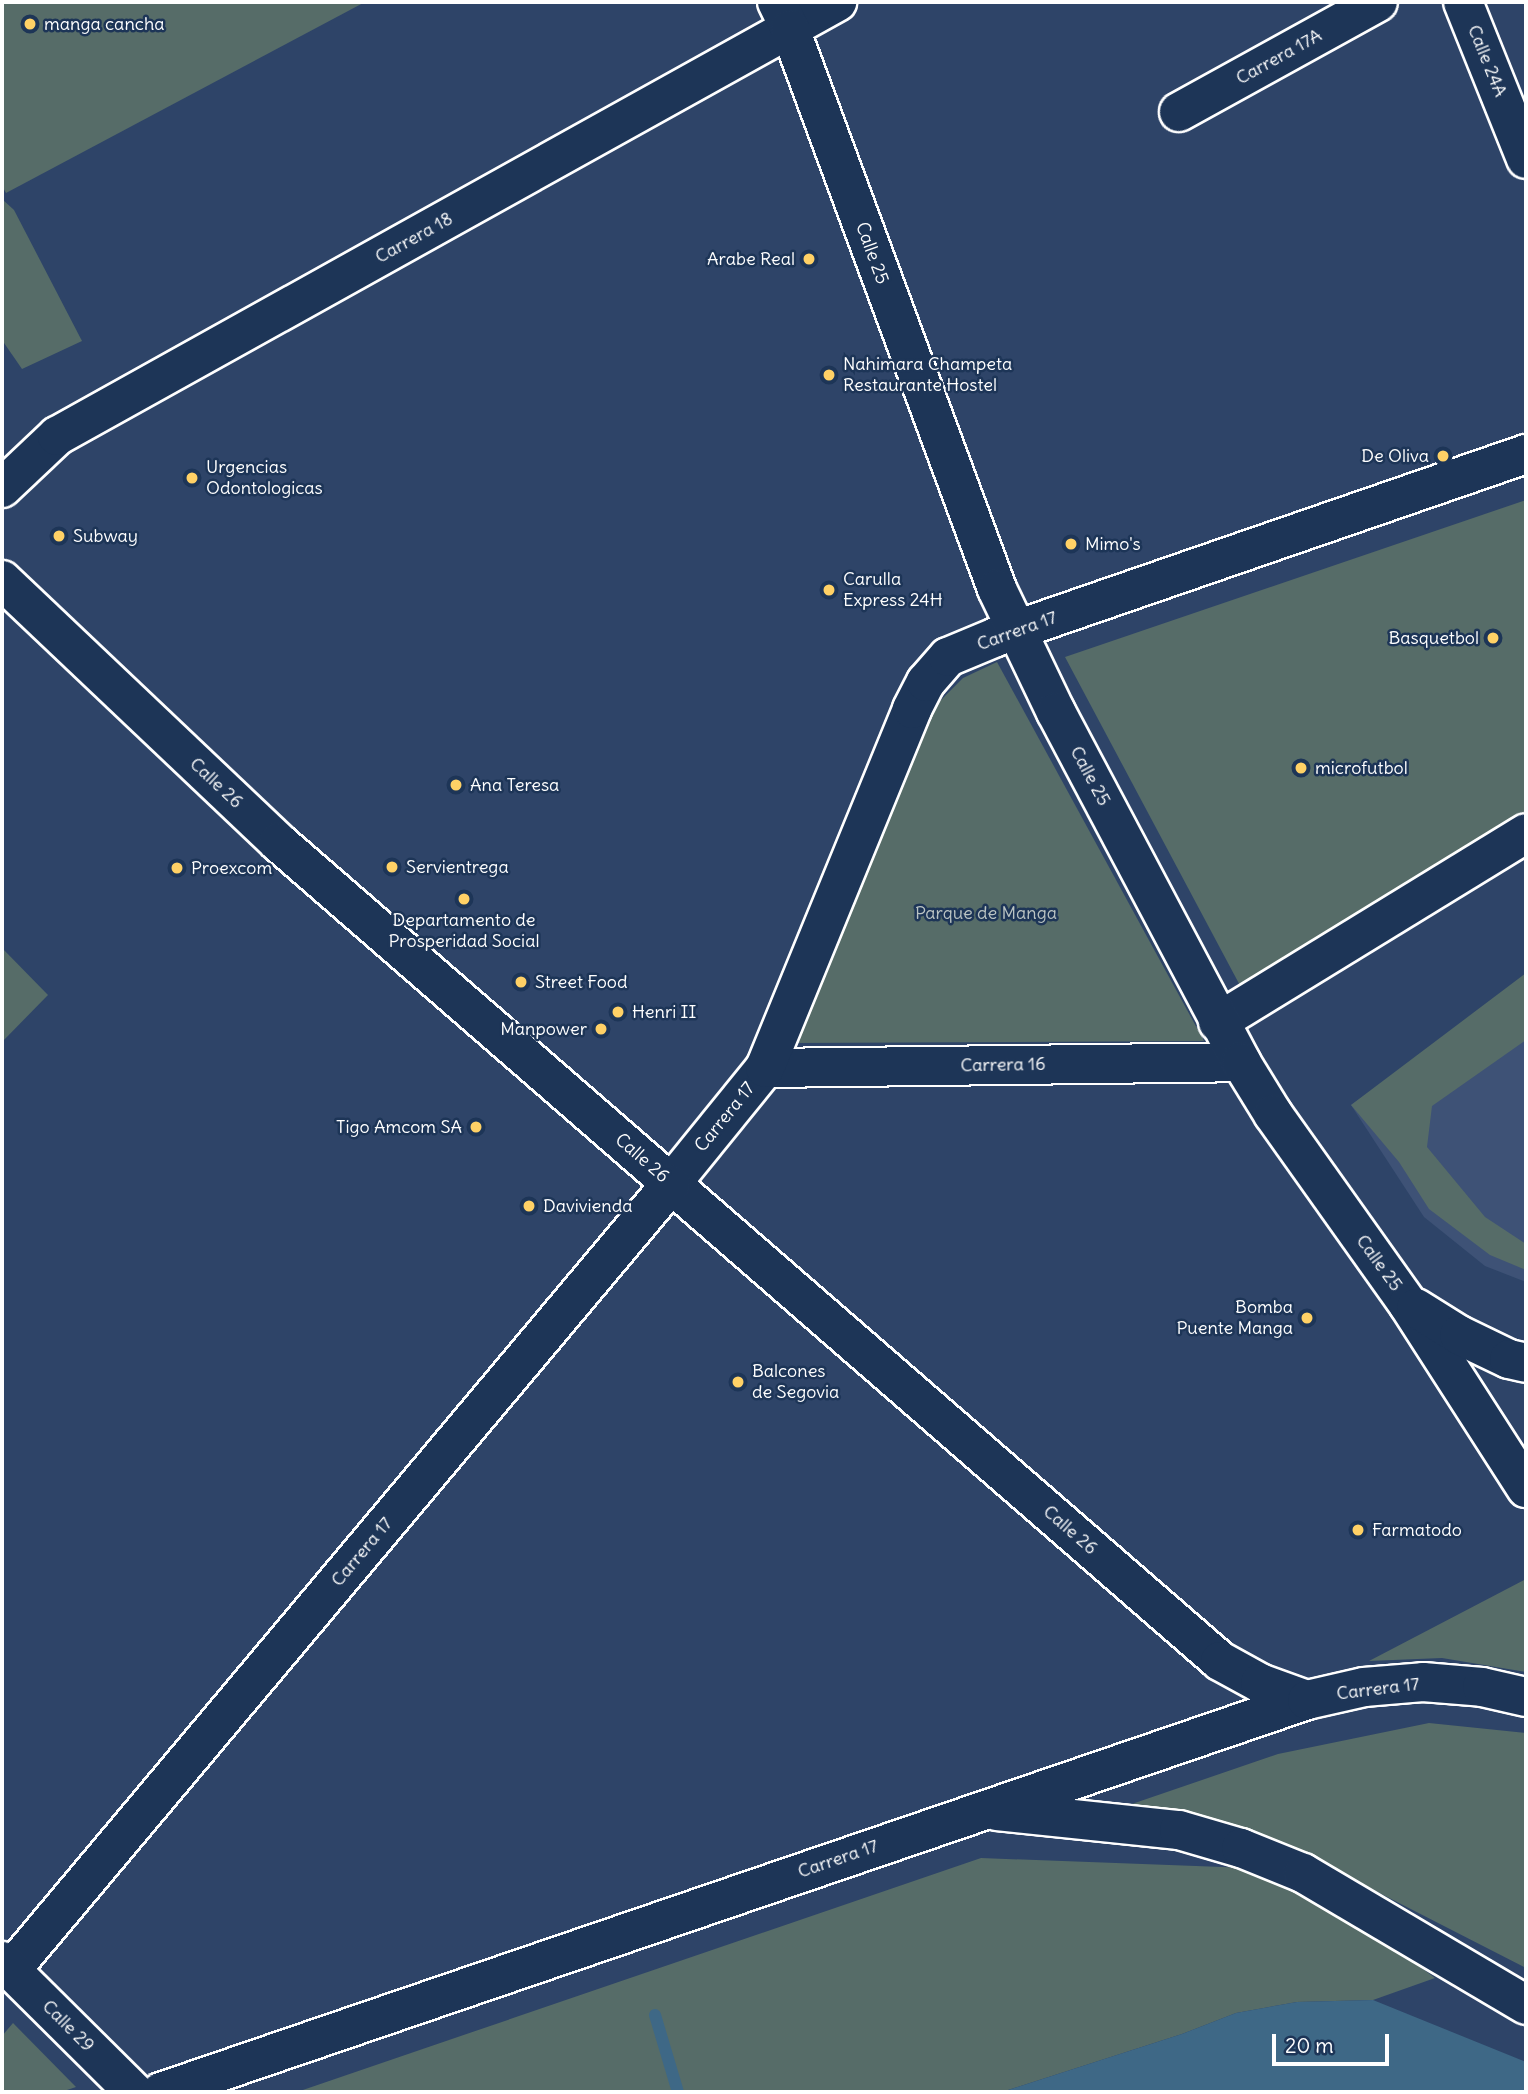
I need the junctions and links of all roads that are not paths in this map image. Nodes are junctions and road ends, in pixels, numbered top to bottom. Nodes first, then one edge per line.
1 (837, 2) edge
2 (1378, 2) edge
3 (1463, 2) edge
4 (783, 15) edge
5 (1179, 112) dead end
6 (1526, 159) edge
7 (1526, 454) edge
8 (2, 488) edge
9 (2, 580) edge
10 (1016, 632) junction
11 (1526, 833) edge
12 (1218, 1022) junction
13 (1241, 1062) junction
14 (765, 1068) junction
15 (671, 1184) junction
16 (1408, 1304) junction
17 (1526, 1363) edge
18 (1526, 1488) edge
19 (1526, 1697) edge
20 (1307, 1700) junction
21 (981, 1810) junction
22 (5, 1971) edge
23 (1526, 2005) edge
24 (134, 2092) edge
25 (160, 2092) edge

1 - 4 street, Carrera 18
2 - 5 street, Carrera 17A
3 - 6 street, Calle 24A
4 - 8 street, Carrera 18
4 - 10 street, Calle 25
7 - 10 street, Carrera 17
9 - 15 street, Calle 26
10 - 12 street, Calle 25
10 - 14 street, Carrera 17
11 - 12 street
12 - 13 street, Calle 25
13 - 14 street, Carrera 16
13 - 16 street, Calle 25
14 - 15 street, Carrera 17
15 - 20 street, Calle 26
15 - 22 street, Carrera 17
16 - 17 street
16 - 18 street, Calle 25
19 - 20 street, Carrera 17
20 - 21 street, Carrera 17
21 - 23 street
21 - 25 street, Carrera 17
22 - 24 street, Calle 29

